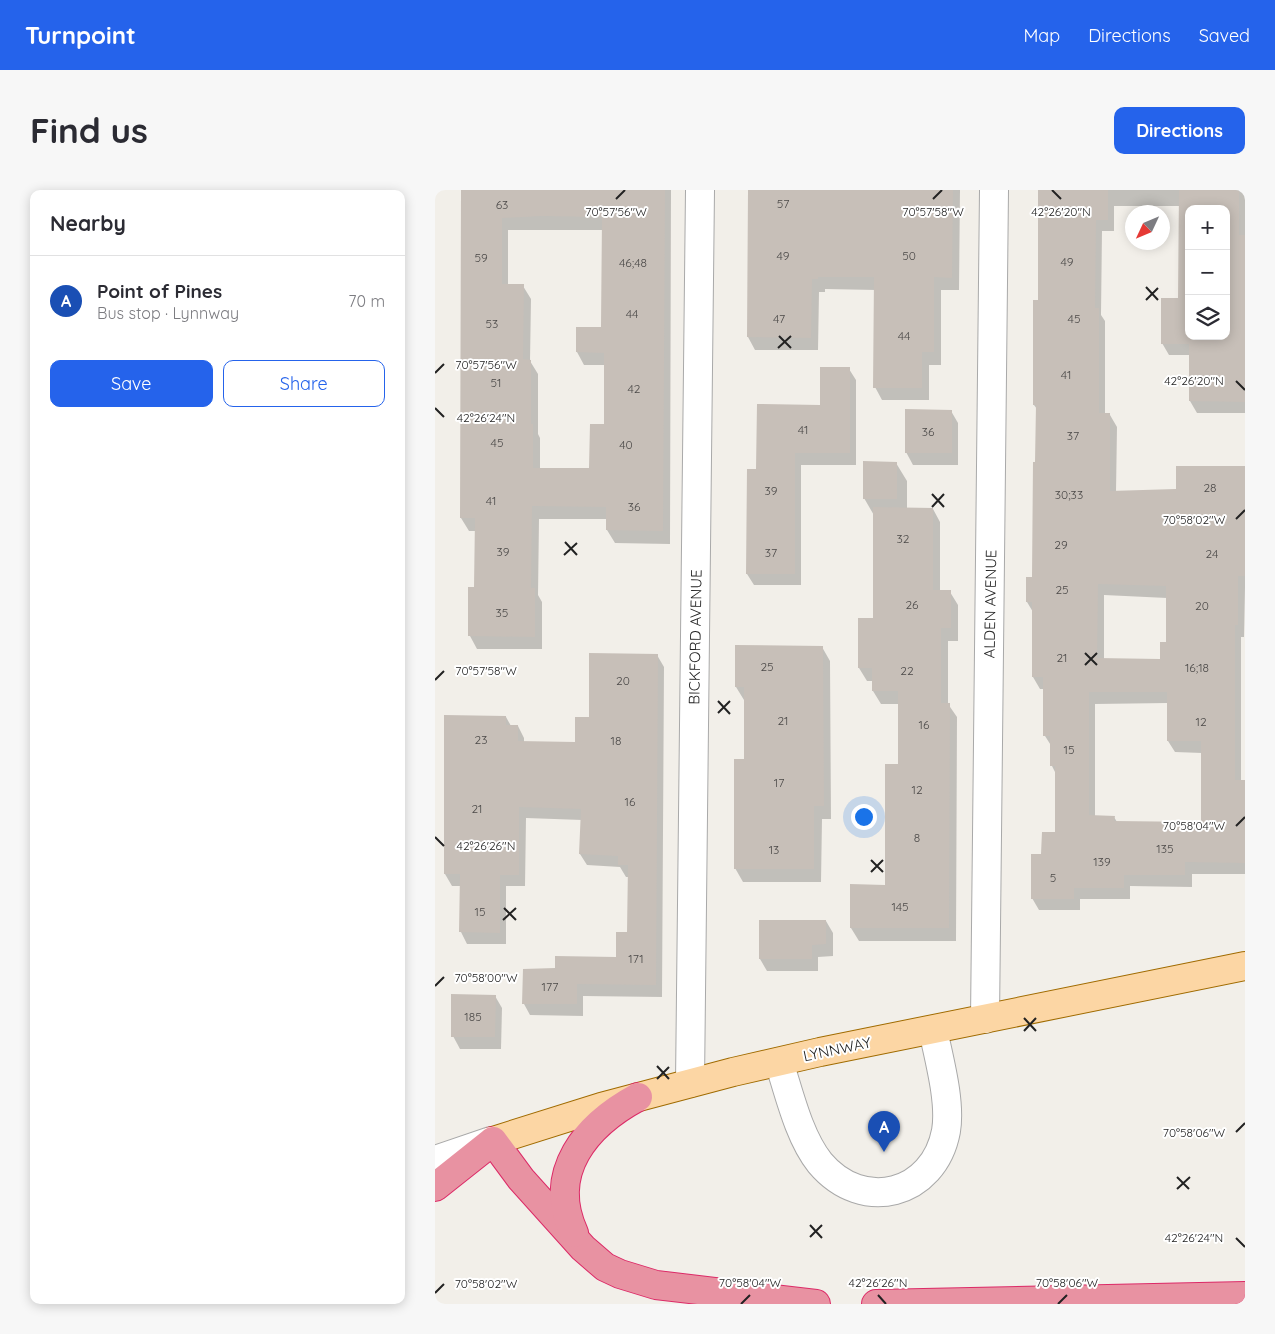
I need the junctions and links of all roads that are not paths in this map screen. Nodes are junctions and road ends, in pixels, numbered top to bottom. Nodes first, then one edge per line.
1 (700, 190) edge
2 (994, 190) edge
3 (1245, 966) edge
4 (985, 1019) junction
5 (933, 1030) junction
6 (779, 1062) junction
7 (690, 1083) junction
8 (638, 1097) junction
9 (493, 1141) junction
10 (435, 1160) edge
11 (435, 1187) edge
12 (583, 1248) junction
13 (1245, 1296) edge
14 (816, 1304) edge
15 (876, 1304) edge

1 - 7 street, BICKFORD AVENUE
2 - 4 street, ALDEN AVENUE
3 - 4 main road, LYNNWAY
4 - 5 main road, LYNNWAY
5 - 6 main road, LYNNWAY
5 - 6 street
6 - 7 main road, LYNNWAY
7 - 8 main road, LYNNWAY
8 - 9 main road, LYNNWAY
8 - 12 highway
9 - 10 street, LYNNWAY
9 - 11 highway
9 - 12 highway
12 - 14 highway
13 - 15 highway

